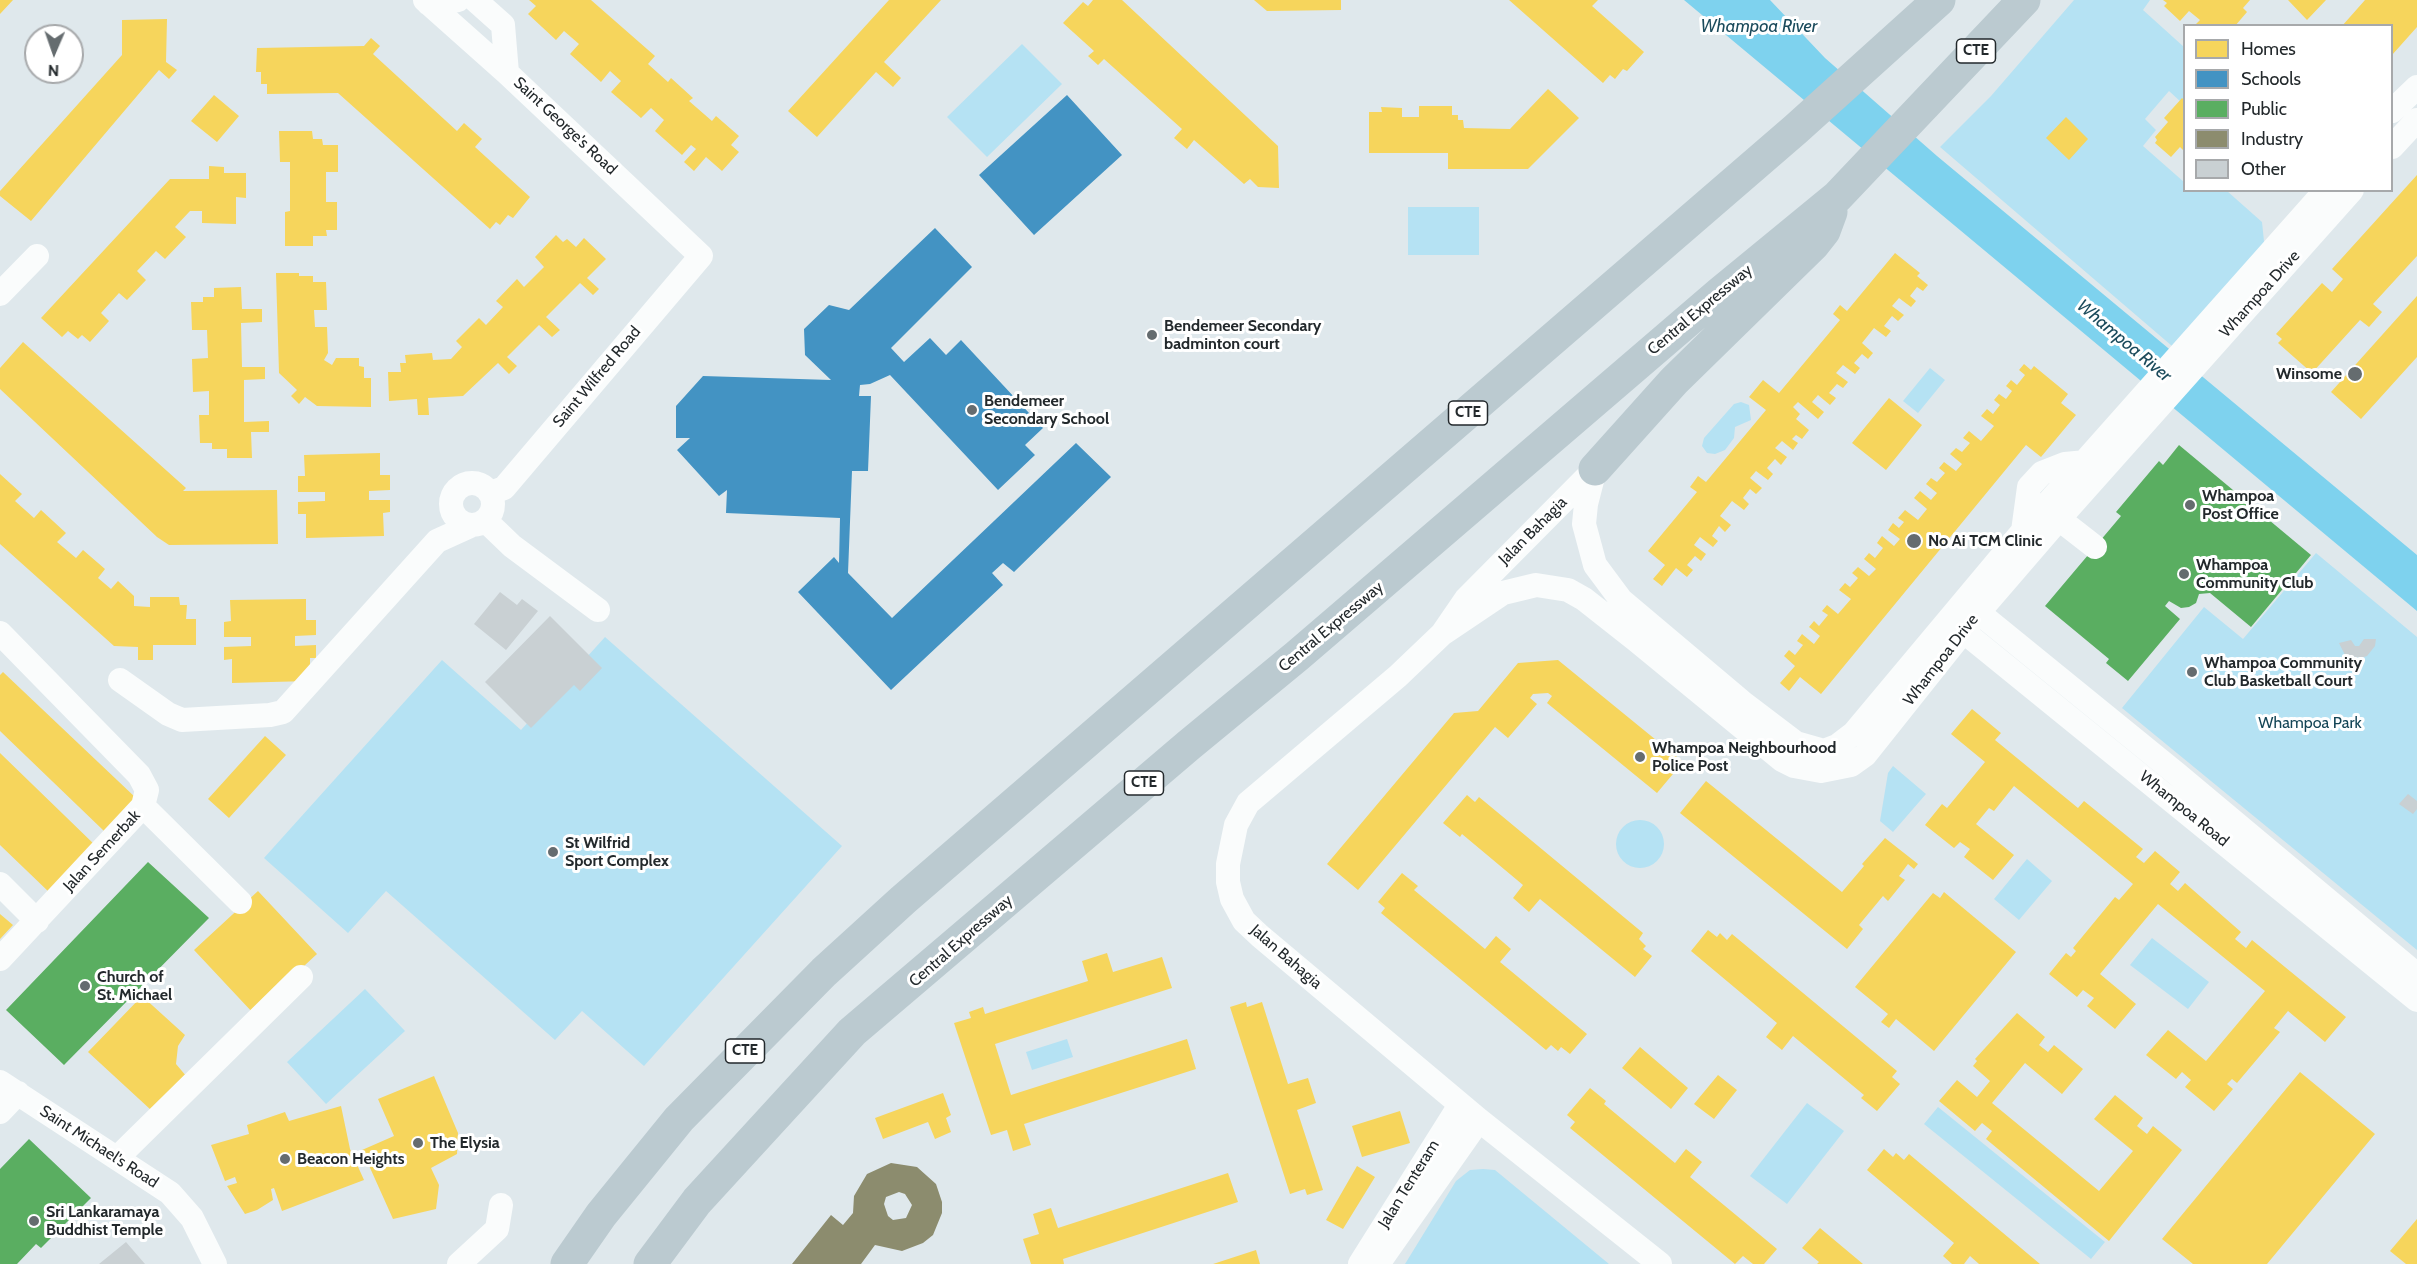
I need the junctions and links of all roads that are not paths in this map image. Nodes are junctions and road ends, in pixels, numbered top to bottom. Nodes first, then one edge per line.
1 (458, 0) edge
2 (475, 0) edge
3 (1939, 0) edge
4 (2024, 0) edge
5 (427, 2) edge
6 (507, 73) junction
7 (2417, 87) edge
8 (2393, 109) edge
9 (2417, 120) edge
10 (2403, 139) edge
11 (1846, 188) junction
12 (2324, 192) edge
13 (2350, 192) edge
14 (37, 256) dead end
15 (701, 256) joint
16 (0, 294) edge
17 (2194, 353) junction
18 (2137, 418) junction
19 (1595, 469) junction
20 (491, 494) junction
21 (451, 500) junction
22 (2059, 519) junction
23 (478, 523) junction
24 (437, 541) junction
25 (2095, 547) dead end
26 (1971, 607) junction
27 (598, 610) dead end
28 (1956, 626) junction
29 (0, 633) edge
30 (1442, 634) junction
31 (120, 680) dead end
32 (143, 806) junction
33 (0, 884) edge
34 (240, 902) dead end
35 (37, 921) junction
36 (0, 959) edge
37 (2417, 975) edge
38 (301, 977) dead end
39 (2417, 1000) edge
40 (9, 1088) edge
41 (1460, 1105) junction
42 (0, 1112) edge
43 (1479, 1120) junction
44 (118, 1157) junction
45 (501, 1205) dead end
46 (214, 1264) edge
47 (459, 1264) edge
48 (567, 1264) edge
49 (650, 1264) edge
50 (1360, 1264) edge
51 (1378, 1264) edge
52 (1660, 1264) edge

1 - 5 street
2 - 6 street
3 - 48 highway, CTE
4 - 11 highway, Central Expressway / CTE
5 - 6 street, Saint George's Road
6 - 15 street, Saint George's Road
7 - 8 street
9 - 10 street
11 - 19 highway
11 - 49 highway, Central Expressway / CTE
12 - 17 street, Whampoa Drive
13 - 17 street, Whampoa Drive
14 - 16 street
15 - 20 street, Saint Wilfred Road
17 - 18 street, Whampoa Drive
18 - 22 street, Whampoa Drive
18 - 26 street, Whampoa Drive
19 - 28 street, Whampoa Drive
19 - 30 street, Jalan Bahagia
20 - 21 street
20 - 23 street
21 - 23 street
21 - 24 street
22 - 25 street
22 - 26 street, Whampoa Drive
23 - 24 street
23 - 27 street
24 - 31 street
26 - 28 street, Whampoa Drive
26 - 37 street, Whampoa Road
28 - 30 street, Whampoa Drive
28 - 39 street, Whampoa Road
29 - 32 street, Jalan Semerbak
30 - 41 street, Jalan Bahagia
32 - 34 street
32 - 35 street, Jalan Semerbak
33 - 35 street
35 - 36 street, Jalan Semerbak
38 - 44 street
40 - 42 street, Saint Michael's Road
40 - 44 street, Saint Michael's Road
41 - 43 street, Jalan Bahagia
41 - 50 street, Jalan Tenteram
43 - 51 street, Jalan Tenteram
43 - 52 street, Jalan Bahagia
44 - 46 street, Saint Michael's Road
45 - 47 street

